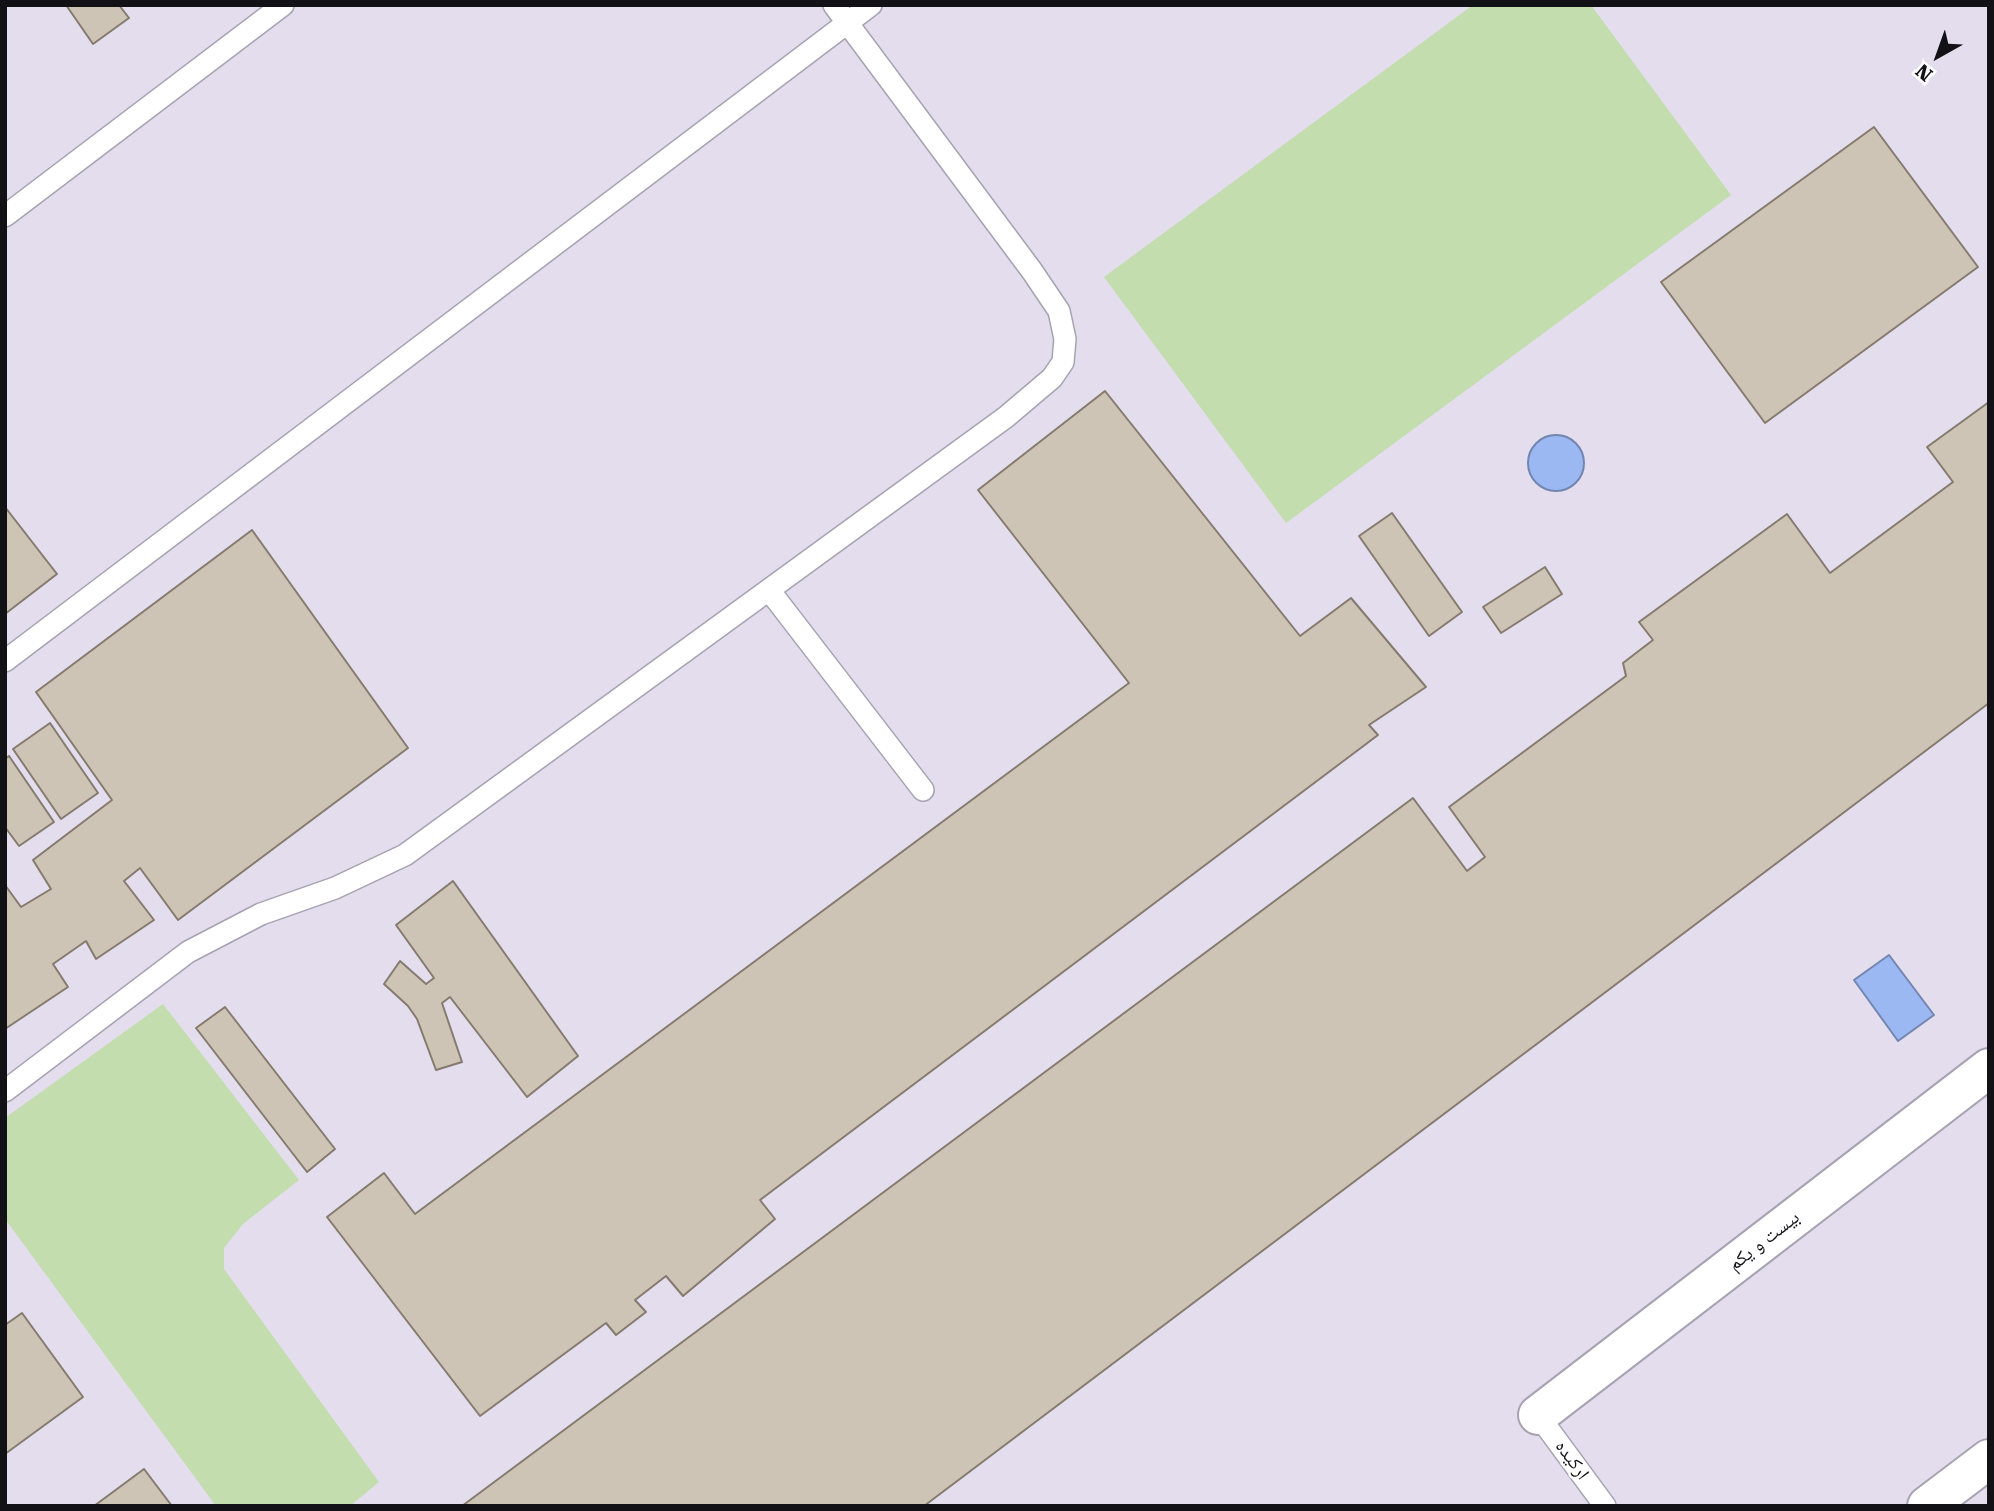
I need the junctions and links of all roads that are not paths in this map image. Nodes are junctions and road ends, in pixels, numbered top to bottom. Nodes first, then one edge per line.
1 (283, 5) edge
2 (834, 5) edge
3 (871, 5) edge
4 (847, 23) junction
5 (5, 216) edge
6 (769, 590) junction
7 (5, 661) edge
8 (923, 790) dead end
9 (1989, 1068) edge
10 (5, 1091) edge
11 (1538, 1415) joint
12 (1989, 1459) edge
13 (1605, 1506) edge
14 (1927, 1506) edge

1 - 5 lane
2 - 4 lane
3 - 4 lane
4 - 6 lane
4 - 7 lane
6 - 8 lane
6 - 10 lane
9 - 11 street, بیست و یکم
11 - 13 lane, ارکیده
12 - 14 street

